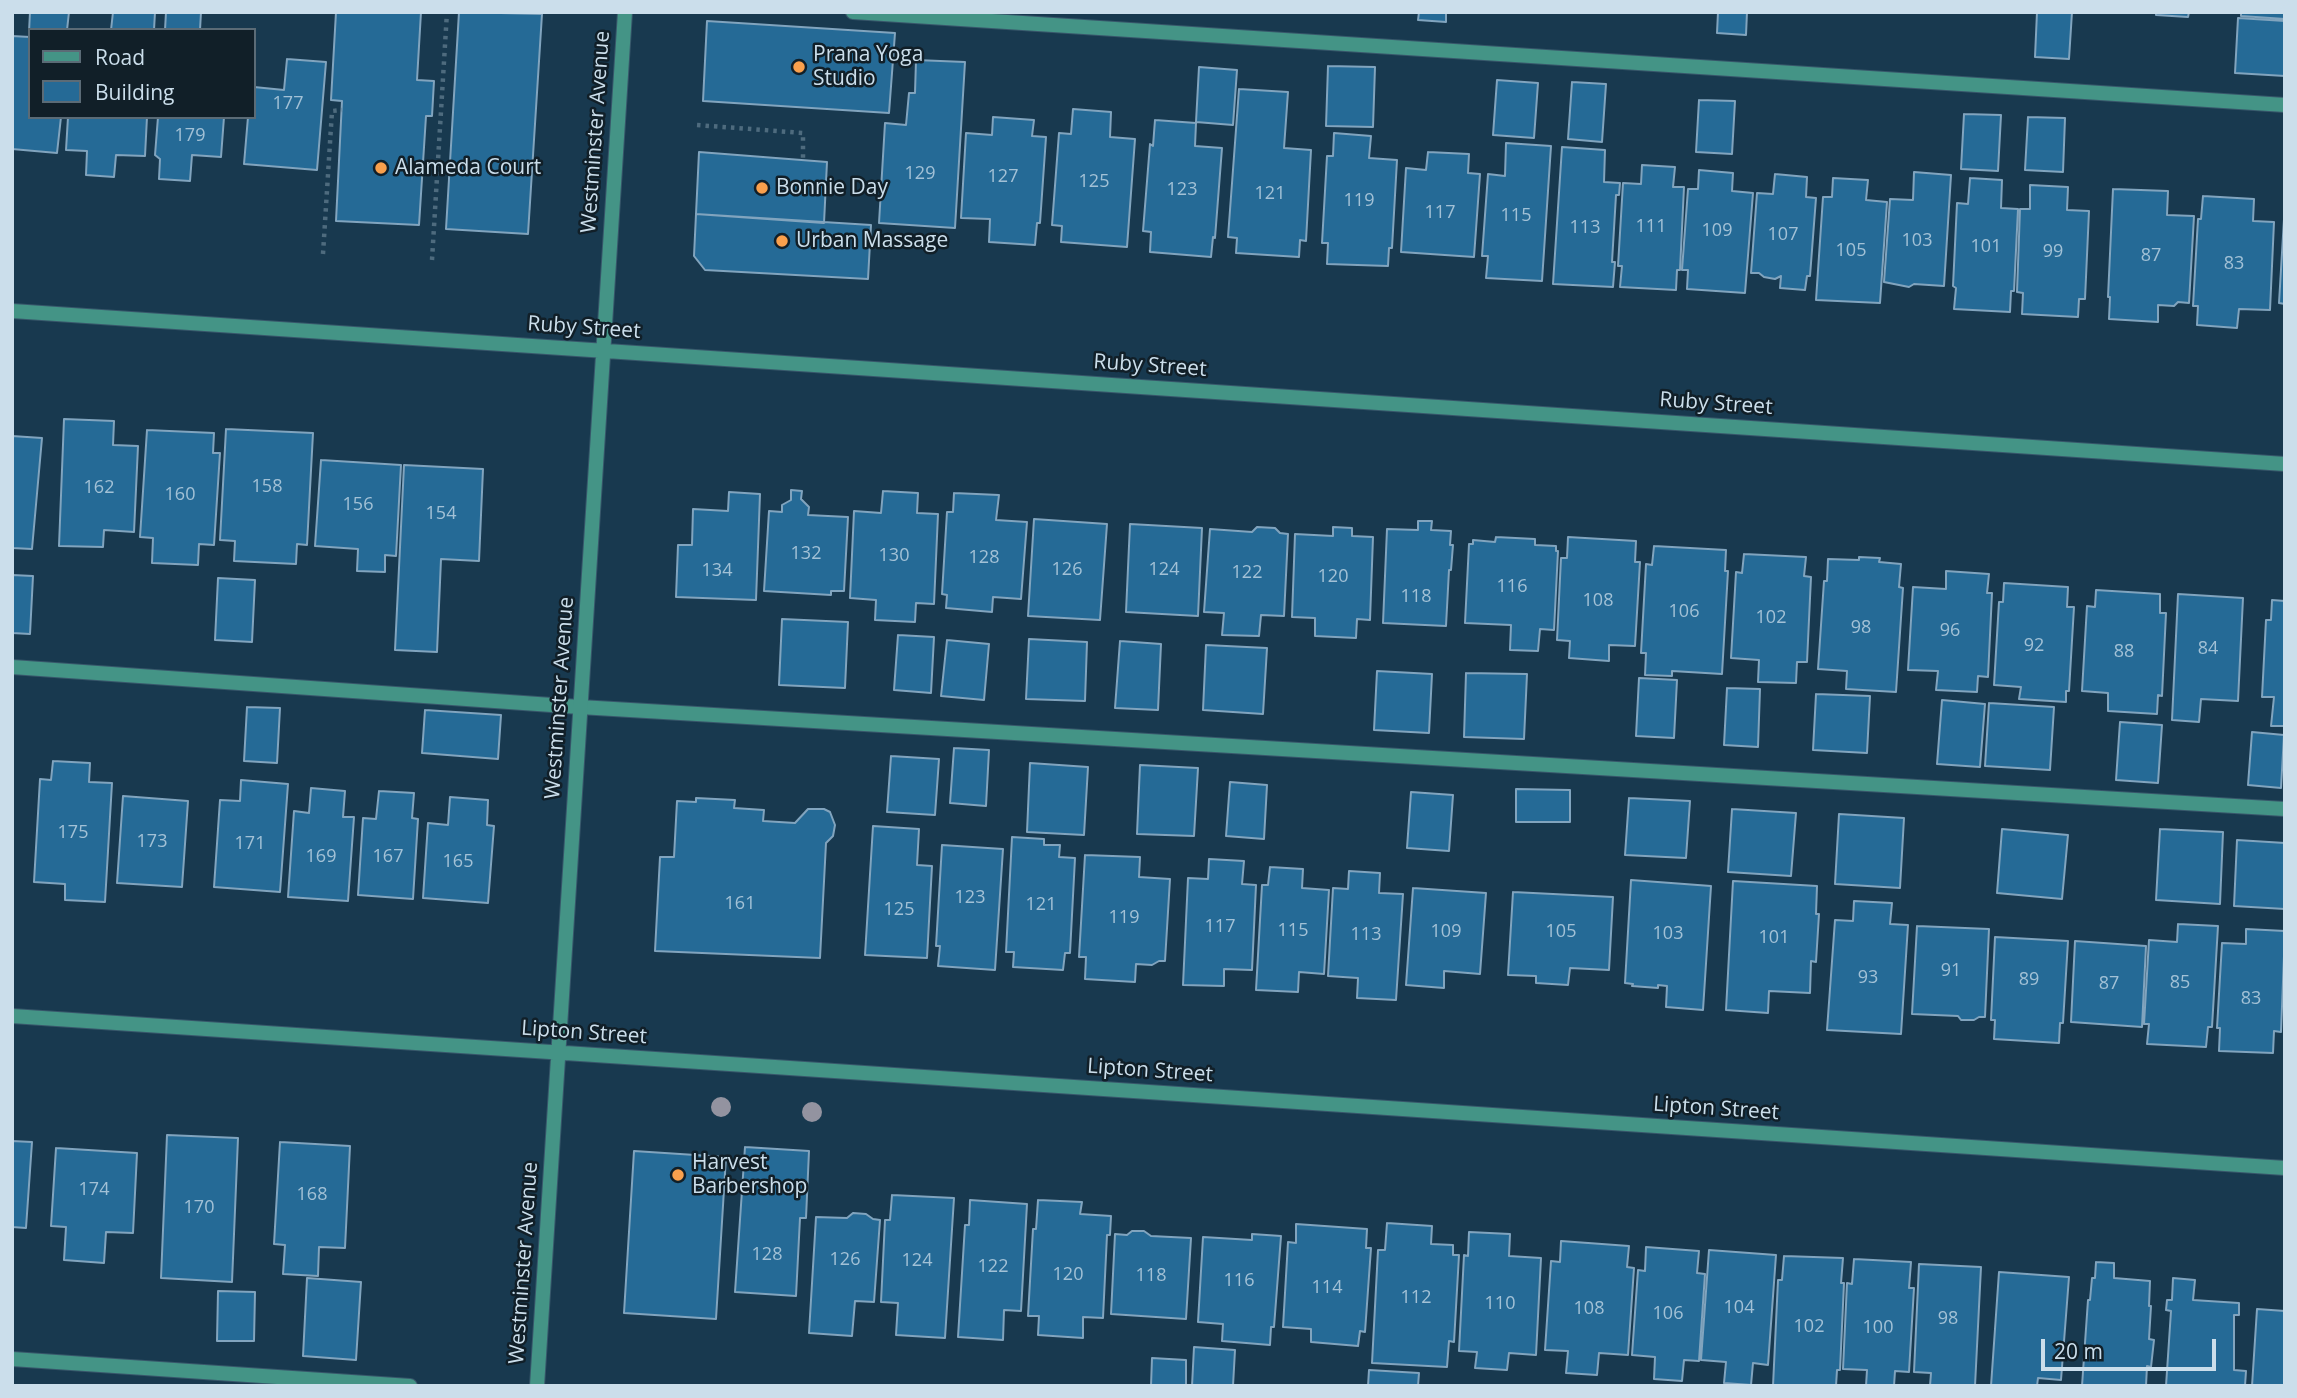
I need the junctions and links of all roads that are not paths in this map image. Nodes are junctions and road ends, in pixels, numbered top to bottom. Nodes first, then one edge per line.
1 (625, 12) edge
2 (853, 12) edge
3 (2285, 105) edge
4 (12, 311) edge
5 (603, 351) junction
6 (2285, 464) edge
7 (12, 667) edge
8 (580, 707) junction
9 (2285, 809) edge
10 (12, 1016) edge
11 (559, 1053) junction
12 (2285, 1168) edge
13 (12, 1360) edge
14 (410, 1386) edge
15 (537, 1386) edge

1 - 5 street, Westminster Avenue
2 - 3 street
4 - 5 street, Ruby Street
5 - 6 street, Ruby Street
5 - 8 street, Westminster Avenue
7 - 8 street
8 - 9 street
8 - 11 street, Westminster Avenue
10 - 11 street, Lipton Street
11 - 12 street, Lipton Street
11 - 15 street, Westminster Avenue
13 - 14 street

